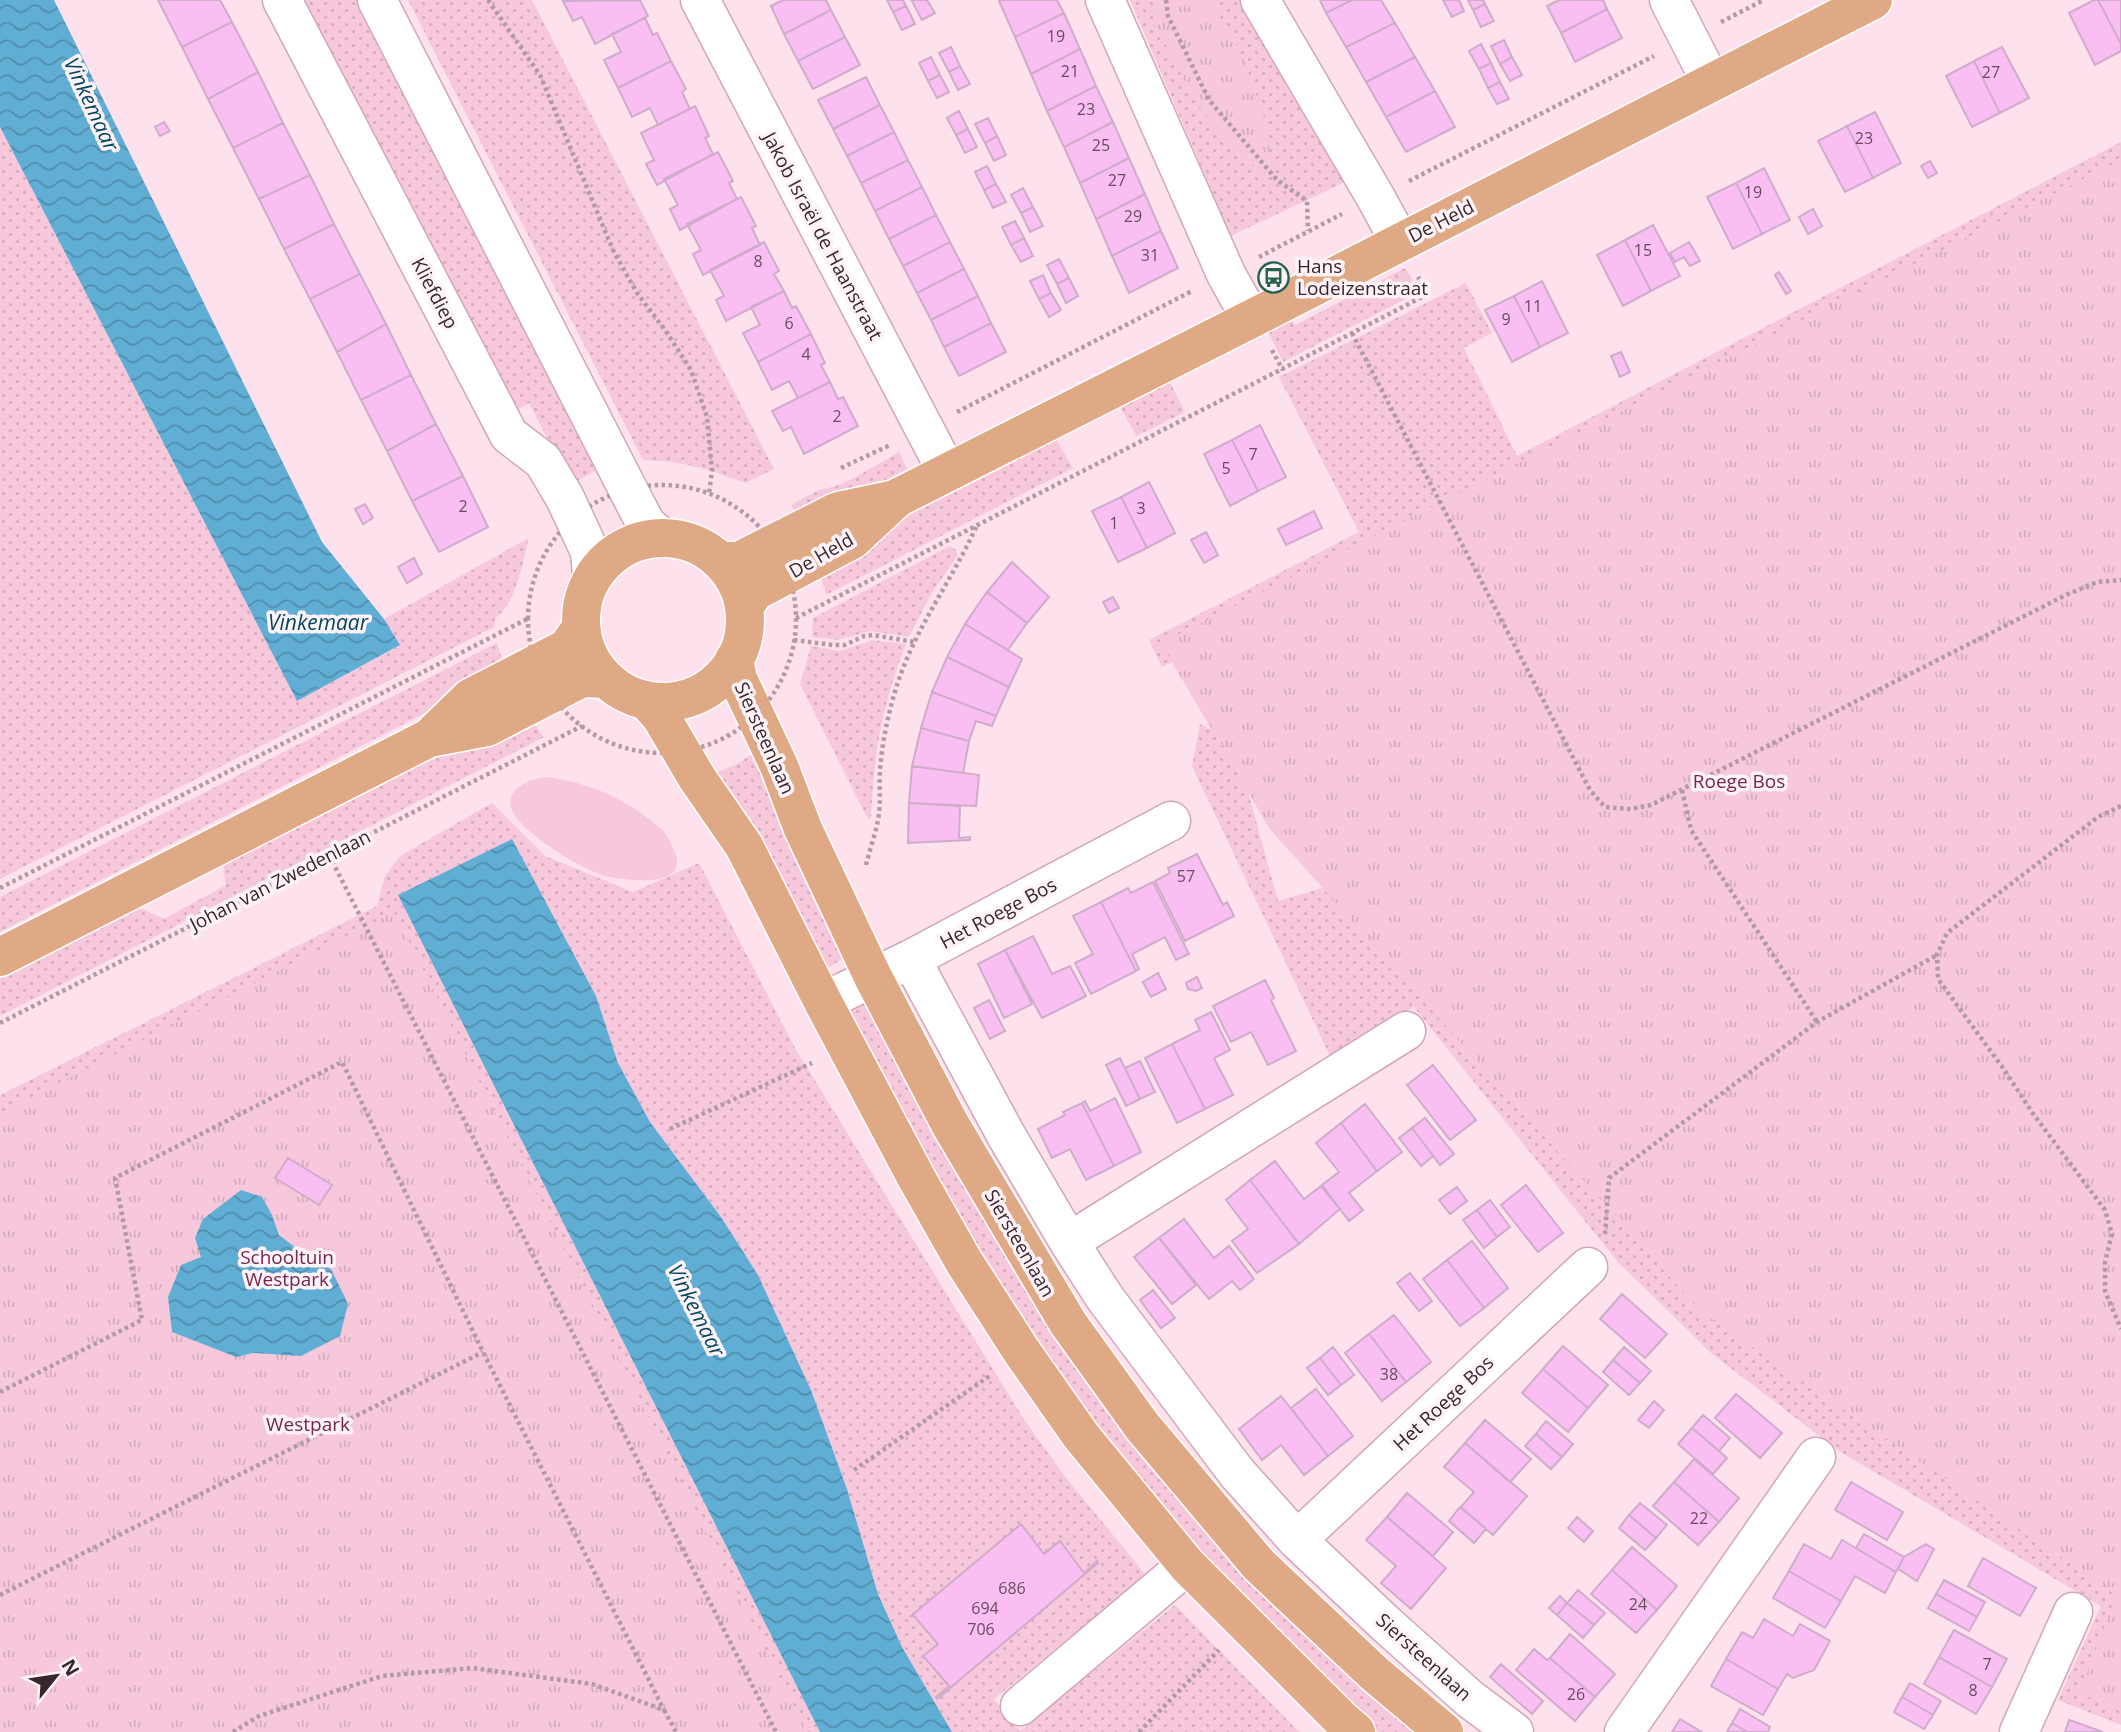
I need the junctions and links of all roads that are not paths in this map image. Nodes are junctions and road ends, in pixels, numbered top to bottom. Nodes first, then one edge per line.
1 (282, 0) edge
2 (377, 0) edge
3 (700, 0) edge
4 (1105, 0) edge
5 (1260, 0) edge
6 (1669, 0) edge
7 (1873, 0) edge
8 (1711, 82) junction
9 (1399, 242) junction
10 (1253, 318) junction
11 (947, 472) junction
12 (897, 498) junction
13 (662, 538) junction
14 (720, 561) junction
15 (592, 576) junction
16 (744, 608) junction
17 (581, 628) junction
18 (734, 660) junction
19 (606, 679) junction
20 (646, 700) junction
21 (429, 738) junction
22 (1171, 821) dead end
23 (0, 957) edge
24 (911, 959) junction
25 (873, 977) junction
26 (823, 1002) junction
27 (1406, 1031) dead end
28 (1069, 1241) junction
29 (1588, 1266) road end
30 (1816, 1457) dead end
31 (1297, 1540) junction
32 (1187, 1565) junction
33 (2073, 1612) dead end
34 (1020, 1706) dead end
35 (1356, 1732) edge
36 (1444, 1732) edge
37 (1514, 1732) edge
38 (1624, 1732) edge
39 (2019, 1732) edge

1 - 15 street, Kliefdiep
2 - 13 street
3 - 11 street, Jakob Israël de Haanstraat
4 - 10 street
5 - 9 street
6 - 8 street
7 - 8 main road, De Held
8 - 9 main road, De Held
9 - 10 main road, De Held
10 - 11 main road, De Held
11 - 12 main road, De Held
12 - 14 main road, De Held
12 - 16 main road, De Held
13 - 14 main road
13 - 15 main road
14 - 16 main road
15 - 17 main road
16 - 18 main road
17 - 19 main road
17 - 21 main road
18 - 20 main road
18 - 25 main road, Siersteenlaan
19 - 20 main road
19 - 21 main road
20 - 26 main road
21 - 23 main road
22 - 24 street, Het Roege Bos
24 - 25 street, Het Roege Bos
24 - 28 street, Siersteenlaan
25 - 26 street, Het Roege Bos
25 - 36 main road, Siersteenlaan
26 - 32 main road
27 - 28 street
28 - 31 street, Siersteenlaan
29 - 31 street, Het Roege Bos
30 - 38 street
31 - 37 street, Siersteenlaan
32 - 34 street
32 - 35 main road
33 - 39 street

